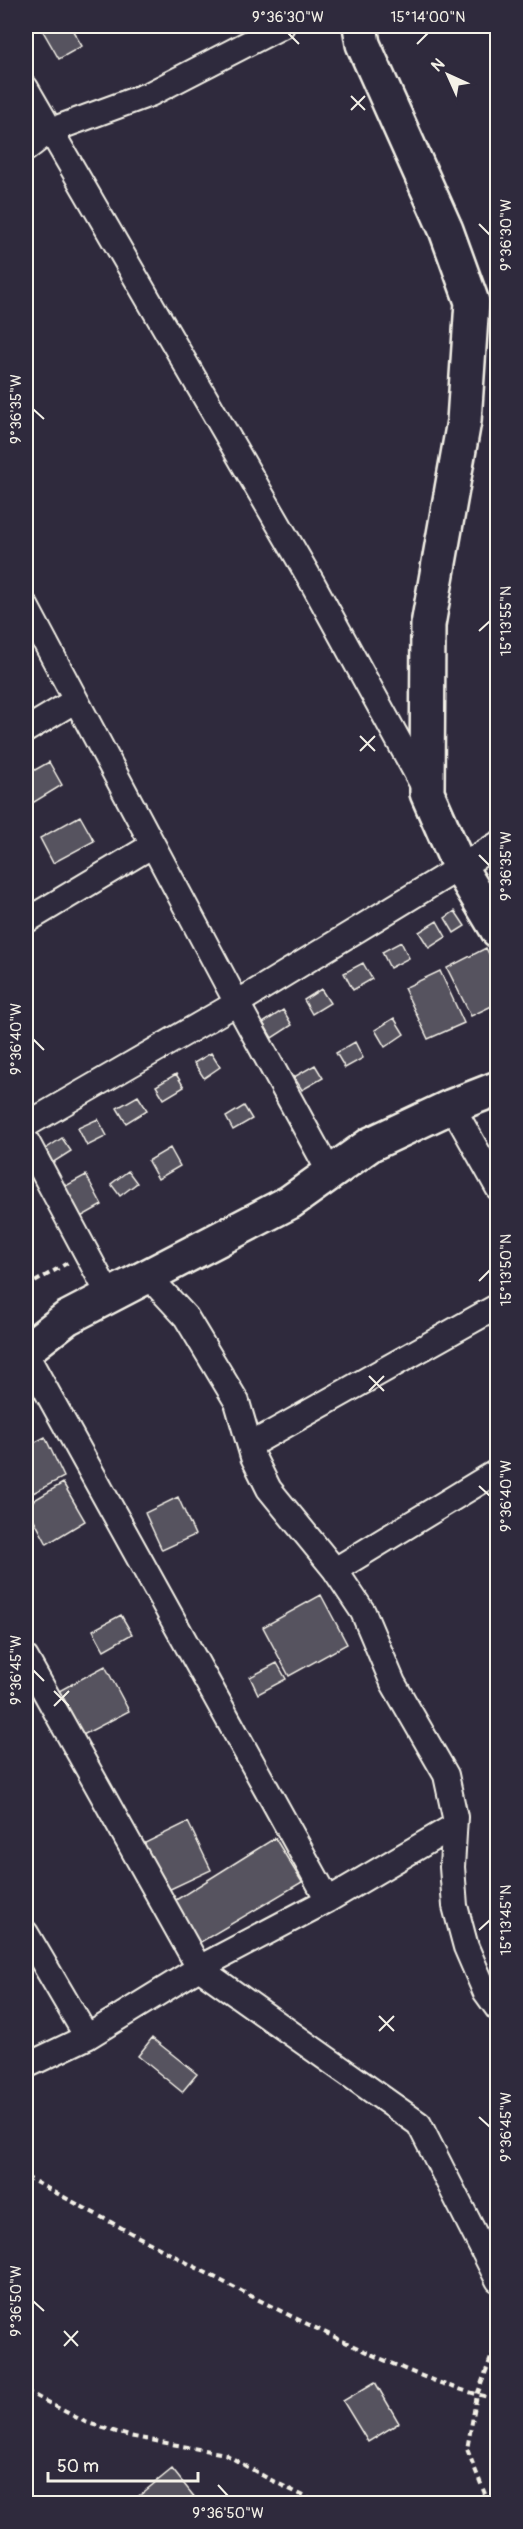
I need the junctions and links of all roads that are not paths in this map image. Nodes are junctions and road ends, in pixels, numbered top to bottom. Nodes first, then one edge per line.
1 (282, 26) edge
2 (360, 26) edge
3 (26, 88) edge
4 (49, 131) junction
5 (26, 149) edge
6 (26, 606) edge
7 (76, 700) junction
8 (26, 730) edge
9 (427, 793) junction
10 (498, 844) edge
11 (153, 845) junction
12 (459, 866) junction
13 (26, 921) edge
14 (498, 931) edge
15 (237, 1003) junction
16 (498, 1088) edge
17 (452, 1106) junction
18 (26, 1125) edge
19 (26, 1140) edge
20 (330, 1173) junction
21 (498, 1188) edge
22 (149, 1277) junction
23 (110, 1297) junction
24 (498, 1306) edge
25 (26, 1352) edge
26 (250, 1445) junction
27 (498, 1471) edge
28 (335, 1570) junction
29 (26, 1658) edge
30 (454, 1826) junction
31 (328, 1900) junction
32 (26, 1933) edge
33 (200, 1968) junction
34 (498, 2009) edge
35 (87, 2037) junction
36 (26, 2066) edge
37 (498, 2280) edge

1 - 4 street
2 - 9 street
3 - 4 street
4 - 5 street
4 - 9 street
6 - 7 street
7 - 8 street
7 - 11 street
9 - 12 street
10 - 12 street
11 - 13 street
11 - 15 street
12 - 14 street
12 - 15 street
15 - 18 street
15 - 20 street
16 - 17 street
17 - 20 street
17 - 21 street
19 - 23 street
20 - 22 street
22 - 23 street
22 - 26 street
23 - 25 street
24 - 26 street
25 - 31 street
26 - 28 street
27 - 28 street
28 - 30 street
29 - 33 street
30 - 31 street
30 - 34 street
31 - 33 street
32 - 35 street
33 - 35 street
33 - 37 street
35 - 36 street

